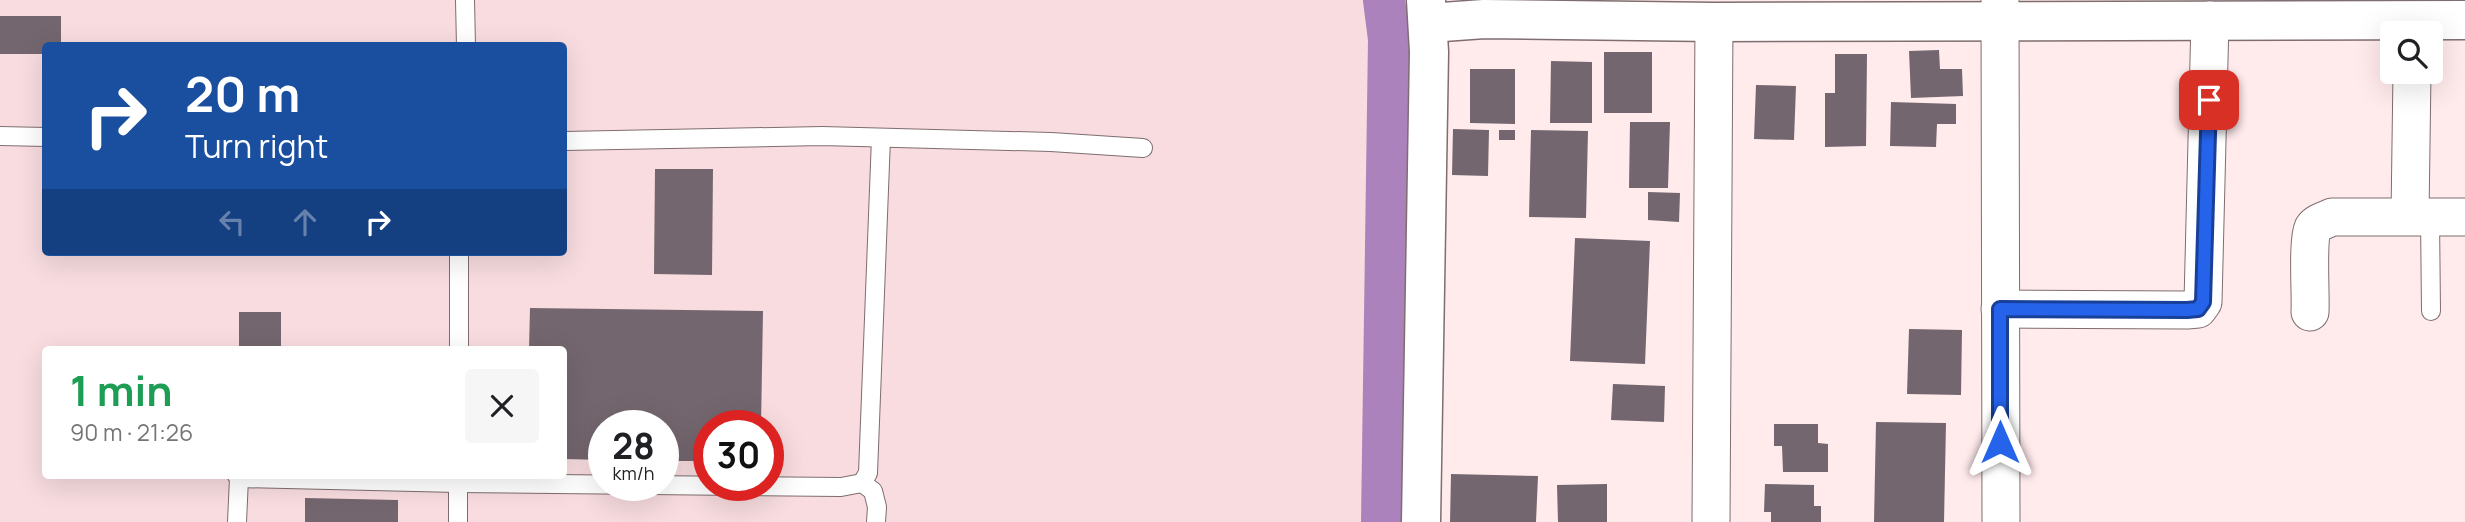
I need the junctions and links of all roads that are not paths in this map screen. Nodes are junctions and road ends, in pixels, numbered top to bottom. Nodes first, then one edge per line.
1 (465, 0) edge
2 (1999, 10) edge
3 (1427, 11) edge
4 (2210, 20) junction
5 (2465, 20) edge
6 (1714, 22) junction
7 (2443, 22) edge
8 (2380, 25) edge
9 (466, 42) edge
10 (2414, 84) edge
11 (0, 136) edge
12 (42, 137) edge
13 (881, 138) junction
14 (567, 141) edge
15 (1143, 148) dead end
16 (2435, 217) edge
17 (459, 256) edge
18 (2000, 309) junction
19 (2431, 311) dead end
20 (2310, 312) dead end
21 (458, 346) edge
22 (238, 479) edge
23 (385, 479) edge
24 (458, 480) edge
25 (862, 484) junction
26 (237, 522) edge
27 (458, 522) edge
28 (876, 522) edge
29 (1421, 522) edge
30 (1711, 522) edge
31 (2001, 522) edge

1 - 9 lane
2 - 4 street
2 - 6 street
2 - 18 street
3 - 6 street
3 - 29 street
4 - 8 street
4 - 18 street
5 - 7 street
6 - 30 street
10 - 16 street
11 - 12 lane
13 - 14 lane
13 - 15 lane
13 - 25 lane
16 - 19 lane
16 - 20 street
17 - 21 lane
18 - 31 street
22 - 26 lane
23 - 24 lane
24 - 25 lane
24 - 27 lane
25 - 28 lane

